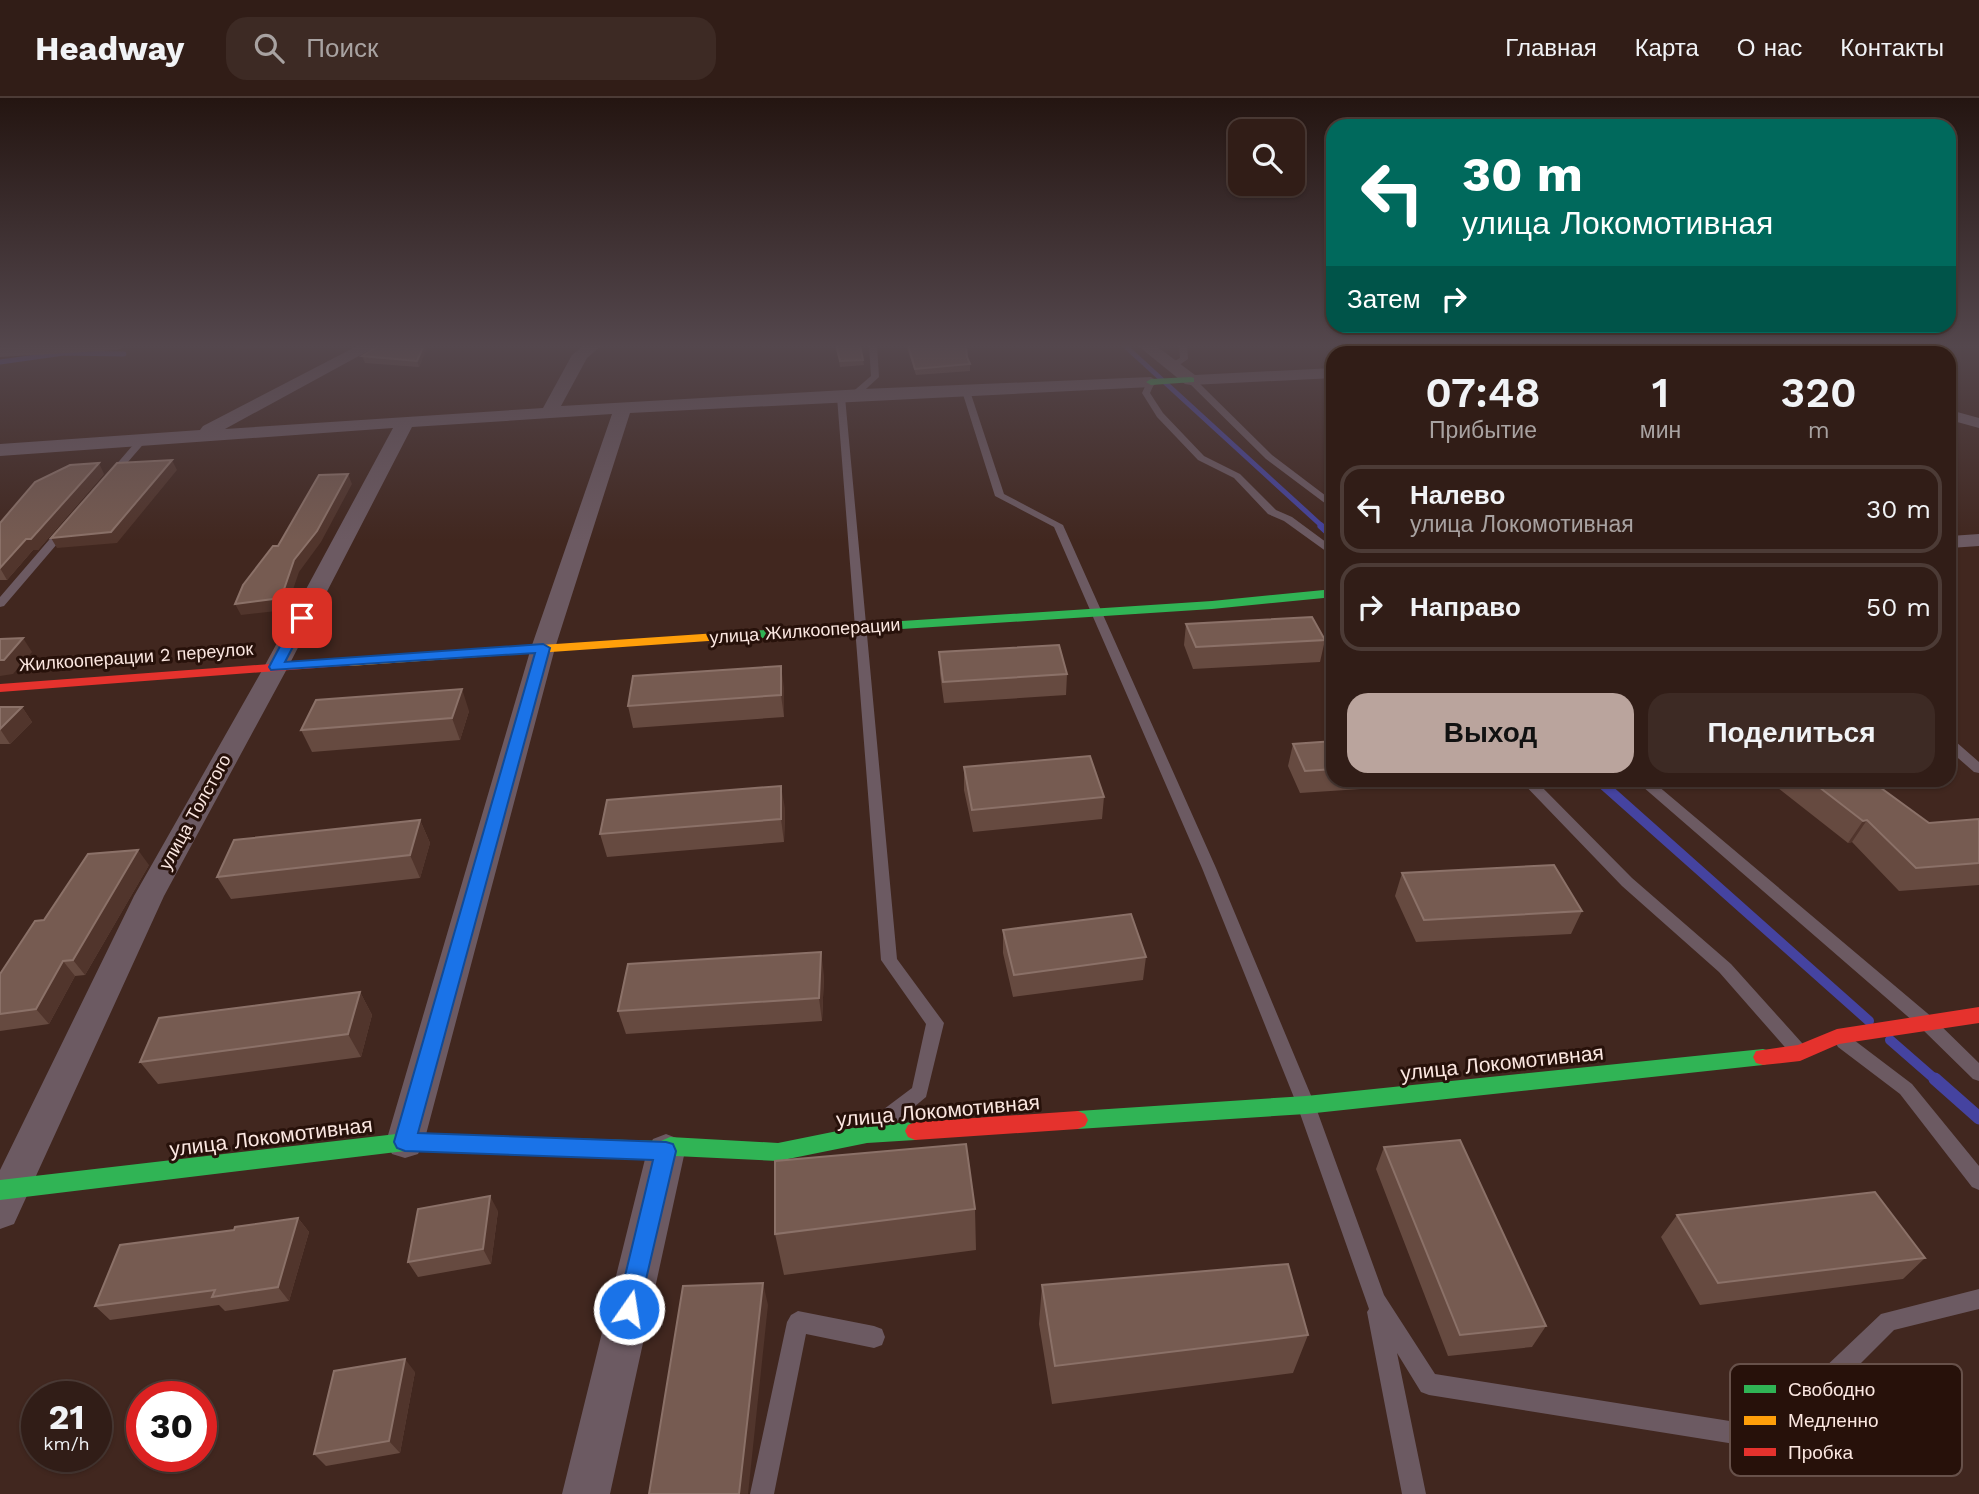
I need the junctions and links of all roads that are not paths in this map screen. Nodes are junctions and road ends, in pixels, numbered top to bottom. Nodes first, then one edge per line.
1 (247, 410) edge
2 (550, 410) edge
3 (596, 410) edge
4 (622, 410) edge
5 (848, 410) edge
6 (972, 410) edge
7 (1157, 410) edge
8 (1222, 410) edge
9 (548, 414) junction
10 (1956, 417) edge
11 (406, 421) junction
12 (1979, 423) edge
13 (198, 436) junction
14 (142, 440) junction
15 (0, 450) edge
16 (107, 481) edge
17 (1326, 502) edge
18 (71, 522) edge
19 (1979, 540) edge
20 (1956, 542) edge
21 (1326, 548) edge
22 (1326, 594) edge
23 (0, 604) edge
24 (1097, 612) junction
25 (862, 627) junction
26 (543, 648) junction
27 (276, 667) junction
28 (0, 688) edge
29 (1956, 749) edge
30 (1979, 769) edge
31 (1534, 787) edge
32 (1650, 787) edge
33 (1979, 1015) edge
34 (1927, 1023) junction
35 (1837, 1037) junction
36 (1800, 1053) junction
37 (1979, 1074) edge
38 (1306, 1105) junction
39 (867, 1134) junction
40 (405, 1142) junction
41 (666, 1151) junction
42 (1979, 1181) edge
43 (4, 1196) edge
44 (1979, 1299) edge
45 (1376, 1301) junction
46 (874, 1337) dead end
47 (1844, 1364) edge
48 (1730, 1432) edge
49 (586, 1494) edge
50 (762, 1494) edge
51 (1415, 1494) edge

1 - 13 street
2 - 9 street
3 - 9 street
4 - 26 street
5 - 25 lane
6 - 24 lane
7 - 21 lane
8 - 17 lane
9 - 11 street
10 - 12 street
11 - 13 street
11 - 27 street, улица Толстого
13 - 14 street
14 - 15 street
14 - 16 lane
18 - 23 lane
19 - 20 street
22 - 24 street, улица Жилкооперации
24 - 25 street, улица Жилкооперации
24 - 38 lane
25 - 26 street, улица Жилкооперации
25 - 39 lane
26 - 27 street, улица Жилкооперации
26 - 40 street
27 - 28 street, Жилкооперации 2 переулок
27 - 43 street, улица Толстого
29 - 30 lane
31 - 36 lane
32 - 34 lane
33 - 34 street
34 - 35 street, улица Локомотивная
34 - 37 lane
35 - 36 street, улица Локомотивная
35 - 42 lane
36 - 38 street, улица Локомотивная
38 - 39 street, улица Локомотивная
38 - 45 lane
39 - 41 street, улица Локомотивная
40 - 41 street, улица Локомотивная
40 - 43 street, улица Локомотивная
41 - 49 street
44 - 47 lane
45 - 48 lane
45 - 51 lane
46 - 50 lane

